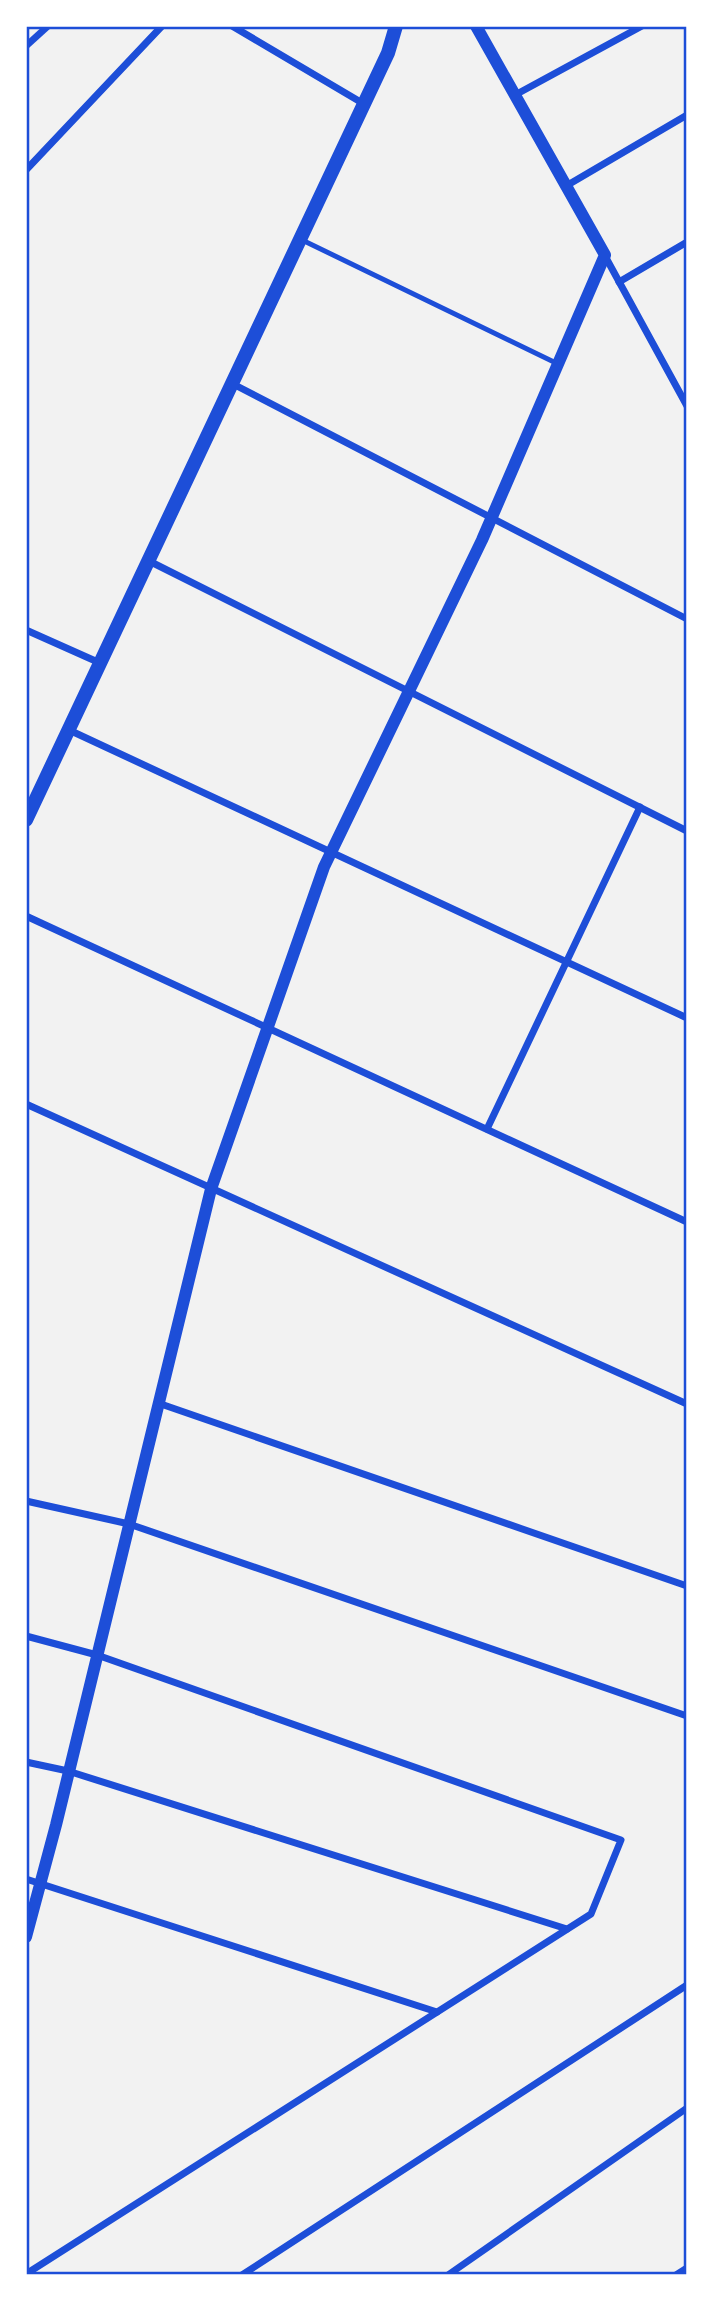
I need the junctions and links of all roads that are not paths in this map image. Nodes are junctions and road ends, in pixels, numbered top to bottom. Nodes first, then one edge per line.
1 (48, 26) edge
2 (162, 26) edge
3 (232, 26) edge
4 (396, 26) edge
5 (476, 26) edge
6 (642, 26) edge
7 (26, 46) edge
8 (515, 95) junction
9 (364, 104) junction
10 (687, 115) edge
11 (26, 170) edge
12 (566, 186) junction
13 (300, 239) junction
14 (687, 242) edge
15 (605, 255) junction
16 (619, 282) junction
17 (558, 364) junction
18 (233, 384) junction
19 (687, 384) edge
20 (678, 389) junction
21 (687, 406) edge
22 (492, 518) junction
23 (149, 561) junction
24 (687, 620) edge
25 (26, 630) edge
26 (101, 663) junction
27 (409, 691) junction
28 (69, 730) junction
29 (640, 807) junction
30 (26, 820) edge
31 (687, 831) edge
32 (331, 852) junction
33 (26, 916) edge
34 (566, 962) junction
35 (687, 1018) edge
36 (267, 1028) junction
37 (26, 1104) edge
38 (486, 1129) junction
39 (211, 1189) junction
40 (687, 1222) edge
41 (158, 1403) junction
42 (687, 1404) edge
43 (26, 1501) edge
44 (129, 1524) junction
45 (687, 1586) edge
46 (26, 1636) edge
47 (97, 1655) junction
48 (687, 1716) edge
49 (26, 1762) edge
50 (68, 1772) junction
51 (26, 1878) edge
52 (41, 1882) junction
53 (568, 1929) junction
54 (26, 1937) edge
55 (687, 1985) edge
56 (437, 2012) junction
57 (687, 2108) edge
58 (687, 2268) edge
59 (26, 2274) edge
60 (242, 2275) edge
61 (448, 2275) edge
62 (676, 2275) edge

1 - 7 street
2 - 11 street
3 - 9 street
4 - 9 main road
5 - 8 street
6 - 8 street
8 - 12 street
9 - 13 main road
10 - 12 street
12 - 15 street
13 - 17 lane
13 - 18 main road
14 - 16 street
15 - 16 street
15 - 17 street
16 - 20 street
17 - 22 street
18 - 22 street
18 - 23 main road
19 - 20 street
20 - 21 street
22 - 24 street
22 - 27 street
23 - 26 main road
23 - 27 street
25 - 26 street
26 - 28 main road
27 - 29 street
27 - 32 street
28 - 30 main road
28 - 32 street
29 - 31 street
29 - 34 street
32 - 34 street
32 - 36 street
33 - 36 street
34 - 35 street
34 - 38 street
36 - 38 street
36 - 39 street
37 - 39 street
38 - 40 street
39 - 41 street
39 - 42 street
41 - 44 street
41 - 45 street
43 - 44 street
44 - 47 street
44 - 48 street
46 - 47 street
47 - 50 street
47 - 53 street
49 - 50 street
50 - 52 street
50 - 53 street
51 - 52 street
52 - 54 street
52 - 56 street
53 - 56 street
55 - 60 street
56 - 59 street
57 - 61 street
58 - 62 street

